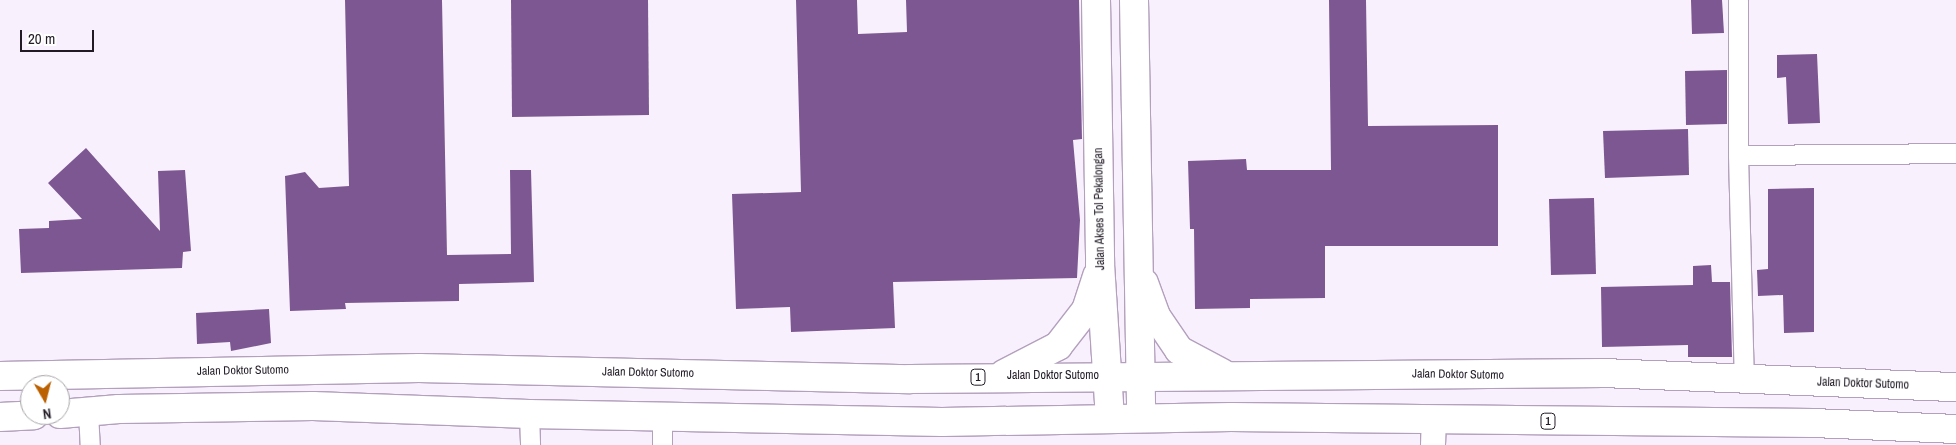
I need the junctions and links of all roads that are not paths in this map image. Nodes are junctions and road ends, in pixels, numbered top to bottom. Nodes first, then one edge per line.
1 (1096, 0) edge
2 (1134, 0) edge
3 (1738, 0) edge
4 (1956, 153) edge
5 (1738, 155) junction
6 (1100, 264) junction
7 (1138, 265) junction
8 (1139, 375) junction
9 (1226, 375) junction
10 (0, 376) edge
11 (1001, 376) junction
12 (1109, 376) junction
13 (1744, 377) junction
14 (1956, 386) edge
15 (88, 412) junction
16 (70, 413) edge
17 (529, 414) junction
18 (20, 416) edge
19 (0, 417) edge
20 (662, 417) junction
21 (1110, 417) junction
22 (1141, 417) junction
23 (1956, 429) edge
24 (1434, 432) edge
25 (90, 445) edge
26 (530, 445) edge
27 (662, 445) edge

1 - 6 highway, Jalan Akses Tol Pekalongan
2 - 7 highway
3 - 5 street
4 - 5 street
5 - 13 street
6 - 11 highway
6 - 12 highway, Jalan Akses Tol Pekalongan
7 - 8 highway
7 - 9 highway
8 - 9 highway, Jalan Doktor Sutomo / 1
8 - 12 highway, Jalan Doktor Sutomo / 1
8 - 22 highway
9 - 13 highway, Jalan Doktor Sutomo / 1
10 - 11 highway, Jalan Doktor Sutomo / 1
11 - 12 highway, Jalan Doktor Sutomo / 1
12 - 21 highway, Jalan Akses Tol Pekalongan
13 - 14 highway, Jalan Doktor Sutomo / 1
15 - 16 highway, 1
15 - 17 highway, 1
15 - 25 street
17 - 20 highway, 1
17 - 26 street
18 - 19 highway
20 - 21 highway, 1
20 - 27 street
21 - 22 highway, 1
22 - 24 highway, 1
23 - 24 highway, 1

